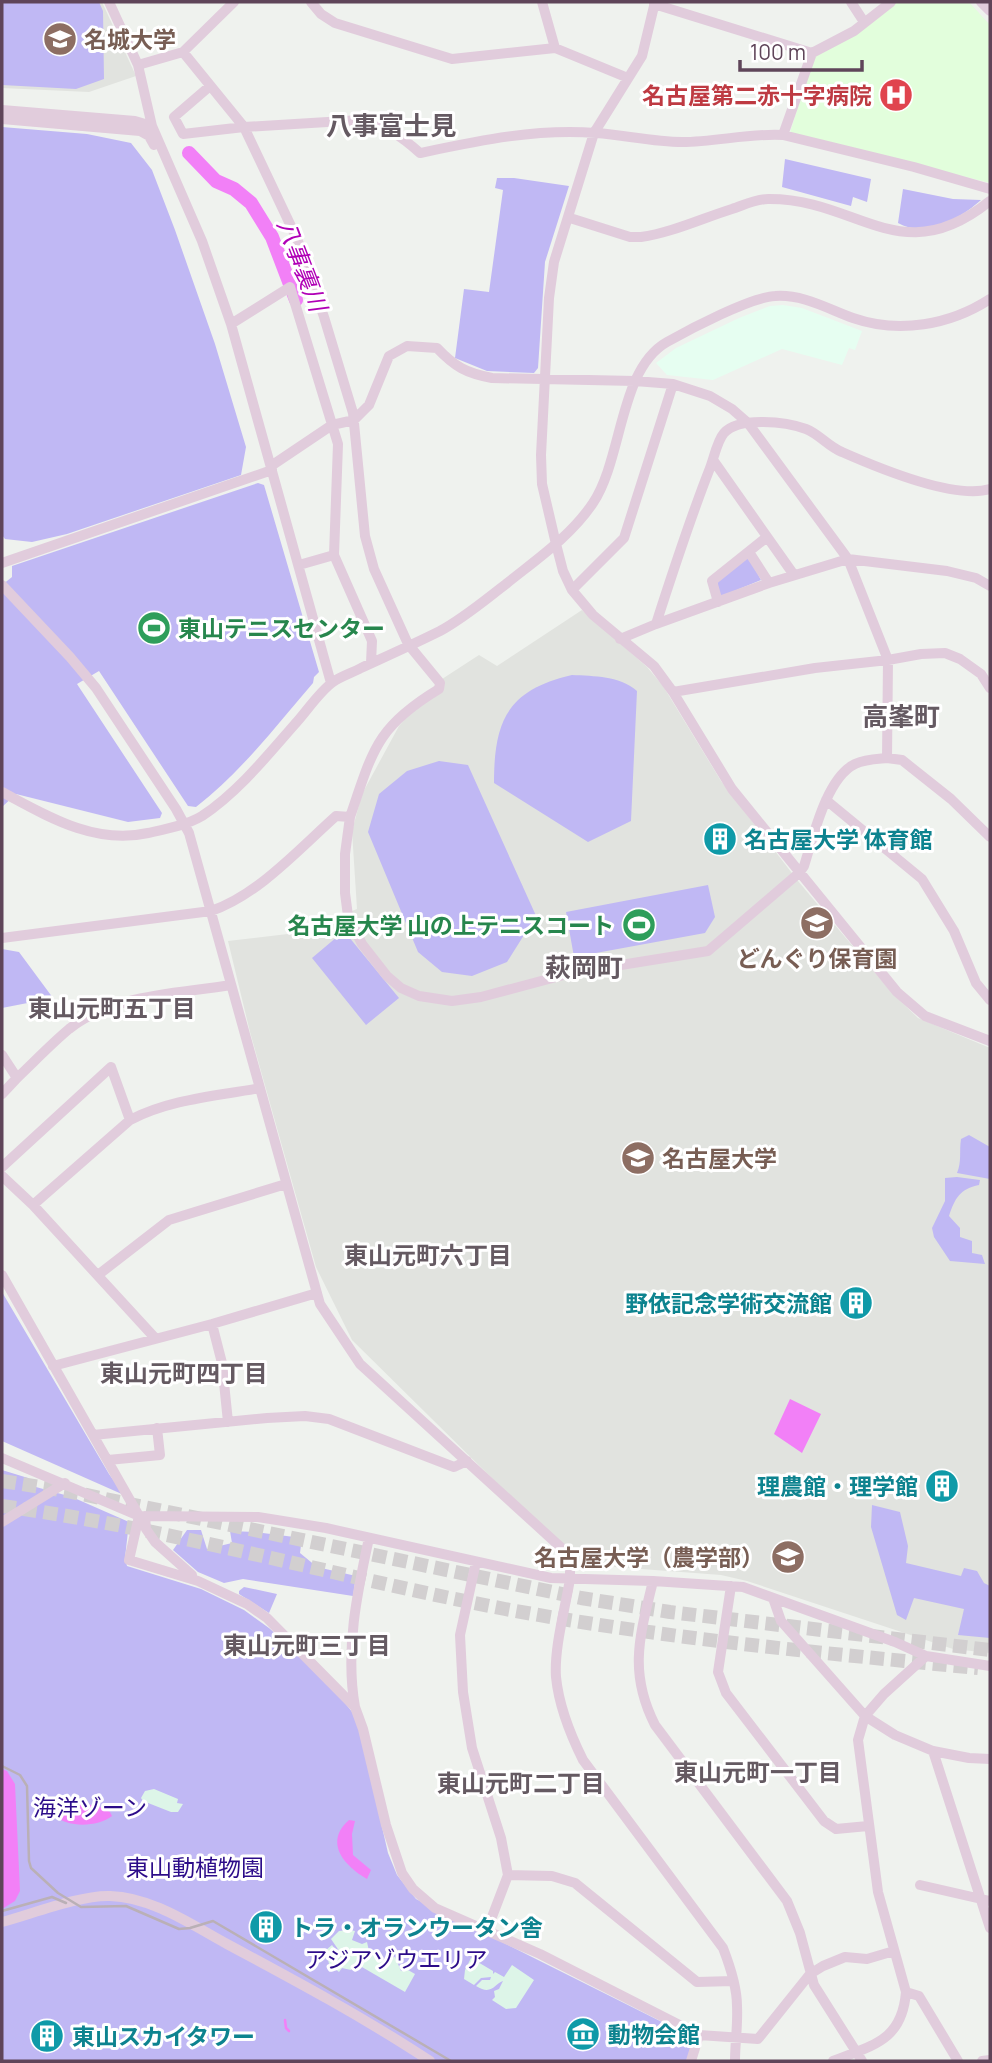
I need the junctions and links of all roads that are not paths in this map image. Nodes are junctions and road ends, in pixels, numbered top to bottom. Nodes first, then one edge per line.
1 (109, 2) edge
2 (234, 2) edge
3 (311, 2) edge
4 (542, 2) edge
5 (851, 2) edge
6 (891, 2) edge
7 (981, 2) edge
8 (654, 3) edge
9 (990, 11) edge
10 (864, 22) junction
11 (555, 48) junction
12 (183, 52) junction
13 (812, 53) junction
14 (138, 65) junction
15 (628, 78) junction
16 (210, 86) junction
17 (2, 110) edge
18 (2, 119) edge
19 (152, 126) junction
20 (244, 127) junction
21 (140, 131) junction
22 (594, 133) junction
23 (783, 135) junction
24 (990, 189) edge
25 (990, 201) edge
26 (570, 218) junction
27 (203, 248) junction
28 (990, 299) edge
29 (231, 324) junction
30 (544, 380) junction
31 (635, 381) junction
32 (673, 384) junction
33 (354, 420) junction
34 (748, 423) junction
35 (332, 425) junction
36 (713, 460) junction
37 (272, 468) junction
38 (990, 489) edge
39 (767, 537) junction
40 (556, 544) junction
41 (749, 552) junction
42 (334, 555) junction
43 (848, 559) junction
44 (2, 562) edge
45 (299, 565) junction
46 (794, 575) junction
47 (769, 583) junction
48 (2, 585) edge
49 (990, 586) edge
50 (572, 590) junction
51 (718, 602) junction
52 (656, 624) junction
53 (620, 639) junction
54 (408, 644) junction
55 (888, 660) junction
56 (371, 663) junction
57 (331, 683) junction
58 (990, 688) edge
59 (673, 692) junction
60 (887, 758) junction
61 (2, 792) edge
62 (827, 800) junction
63 (350, 817) junction
64 (184, 824) junction
65 (990, 837) edge
66 (799, 873) junction
67 (211, 911) junction
68 (2, 938) edge
69 (231, 985) junction
70 (990, 1000) edge
71 (990, 1041) edge
72 (2, 1055) edge
73 (17, 1078) junction
74 (260, 1088) junction
75 (2, 1094) edge
76 (131, 1120) junction
77 (2, 1167) edge
78 (2, 1176) edge
79 (286, 1184) junction
80 (33, 1205) junction
81 (2, 1275) edge
82 (98, 1275) junction
83 (317, 1293) junction
84 (212, 1324) junction
85 (155, 1338) junction
86 (53, 1366) junction
87 (228, 1422) junction
88 (158, 1428) junction
89 (93, 1435) junction
90 (2, 1458) edge
91 (108, 1461) junction
92 (467, 1461) junction
93 (65, 1483) junction
94 (142, 1516) junction
95 (2, 1522) edge
96 (369, 1538) junction
97 (476, 1562) junction
98 (570, 1579) junction
99 (198, 1581) junction
100 (653, 1581) junction
101 (731, 1586) junction
102 (773, 1598) junction
103 (926, 1656) junction
104 (990, 1666) edge
105 (355, 1707) junction
106 (865, 1716) junction
107 (933, 1751) junction
108 (990, 1759) edge
109 (868, 1826) junction
110 (508, 1875) junction
111 (920, 1885) dead end
112 (985, 1900) edge
113 (2, 1923) edge
114 (990, 1928) edge
115 (487, 1930) junction
116 (894, 1951) junction
117 (810, 1974) junction
118 (733, 1981) junction
119 (906, 1992) junction
120 (699, 2035) junction
121 (734, 2039) junction
122 (859, 2057) edge
123 (990, 2060) edge
124 (430, 2061) edge
125 (691, 2061) edge
126 (736, 2061) edge
127 (833, 2061) edge
128 (958, 2061) edge
129 (982, 2061) edge

1 - 14 street
2 - 12 street
3 - 11 street
4 - 11 street
5 - 10 street
6 - 10 street
7 - 9 street
8 - 13 street
8 - 15 street
10 - 13 street
11 - 15 street
12 - 14 street
12 - 16 street
13 - 23 street
14 - 19 street
15 - 22 street
16 - 20 street
16 - 20 street
17 - 19 street
18 - 21 street
19 - 21 street
19 - 27 street
20 - 22 street
20 - 33 street
21 - 27 street
22 - 23 street
22 - 26 street
23 - 24 street
25 - 26 street
26 - 30 street
27 - 29 street
28 - 31 street
29 - 35 street
29 - 37 street
30 - 31 street
30 - 33 street
30 - 40 street
31 - 32 street
31 - 40 street
32 - 34 street
32 - 50 street
33 - 35 street
33 - 54 street
34 - 36 street
34 - 38 street
34 - 43 street
35 - 37 street
35 - 42 street
36 - 39 street
36 - 52 street
37 - 44 street
37 - 45 street
39 - 41 street
39 - 46 street
40 - 50 street
40 - 54 street
41 - 47 street
41 - 51 street
42 - 45 street
42 - 56 street
43 - 46 street
43 - 49 street
43 - 55 street
45 - 57 street
46 - 47 street
47 - 51 street
48 - 64 street
50 - 53 street
51 - 52 street
52 - 53 street
53 - 59 street
54 - 56 street
54 - 63 street
55 - 58 street
55 - 59 street
55 - 60 street
56 - 57 street
57 - 64 street
59 - 66 street
60 - 62 street
60 - 65 street
61 - 64 street
62 - 66 street
62 - 70 street
63 - 66 street
63 - 67 street
64 - 67 street
66 - 71 street
67 - 68 street
67 - 69 street
69 - 73 street
69 - 74 street
72 - 73 street
73 - 75 street
74 - 76 street
74 - 79 street
76 - 77 street
76 - 80 street
78 - 80 street
79 - 82 street
79 - 83 street
80 - 82 street
81 - 86 street
82 - 85 street
83 - 84 street
83 - 92 street
84 - 85 street
84 - 87 street
85 - 86 street
86 - 89 street
87 - 88 street
87 - 92 street
88 - 89 street
88 - 91 street
89 - 91 street
90 - 93 street
91 - 94 street
92 - 98 street
93 - 94 street
93 - 95 street
94 - 96 street
94 - 99 street
94 - 99 street
96 - 97 street
96 - 105 street
97 - 98 street
97 - 110 street
98 - 100 street
98 - 118 street
99 - 105 street
100 - 101 street
100 - 117 street
101 - 102 street
101 - 109 street
102 - 103 street
102 - 106 street
103 - 104 street
103 - 106 street
105 - 115 street
106 - 107 street
106 - 109 street
107 - 108 street
107 - 112 street
109 - 116 street
110 - 115 street
110 - 118 street
111 - 112 street
112 - 114 street
113 - 124 street
115 - 120 street
116 - 117 street
116 - 119 street
117 - 121 street
117 - 122 street
118 - 121 street
119 - 122 street
119 - 128 street
120 - 121 street
120 - 125 street
121 - 126 street
122 - 127 street
123 - 129 street

